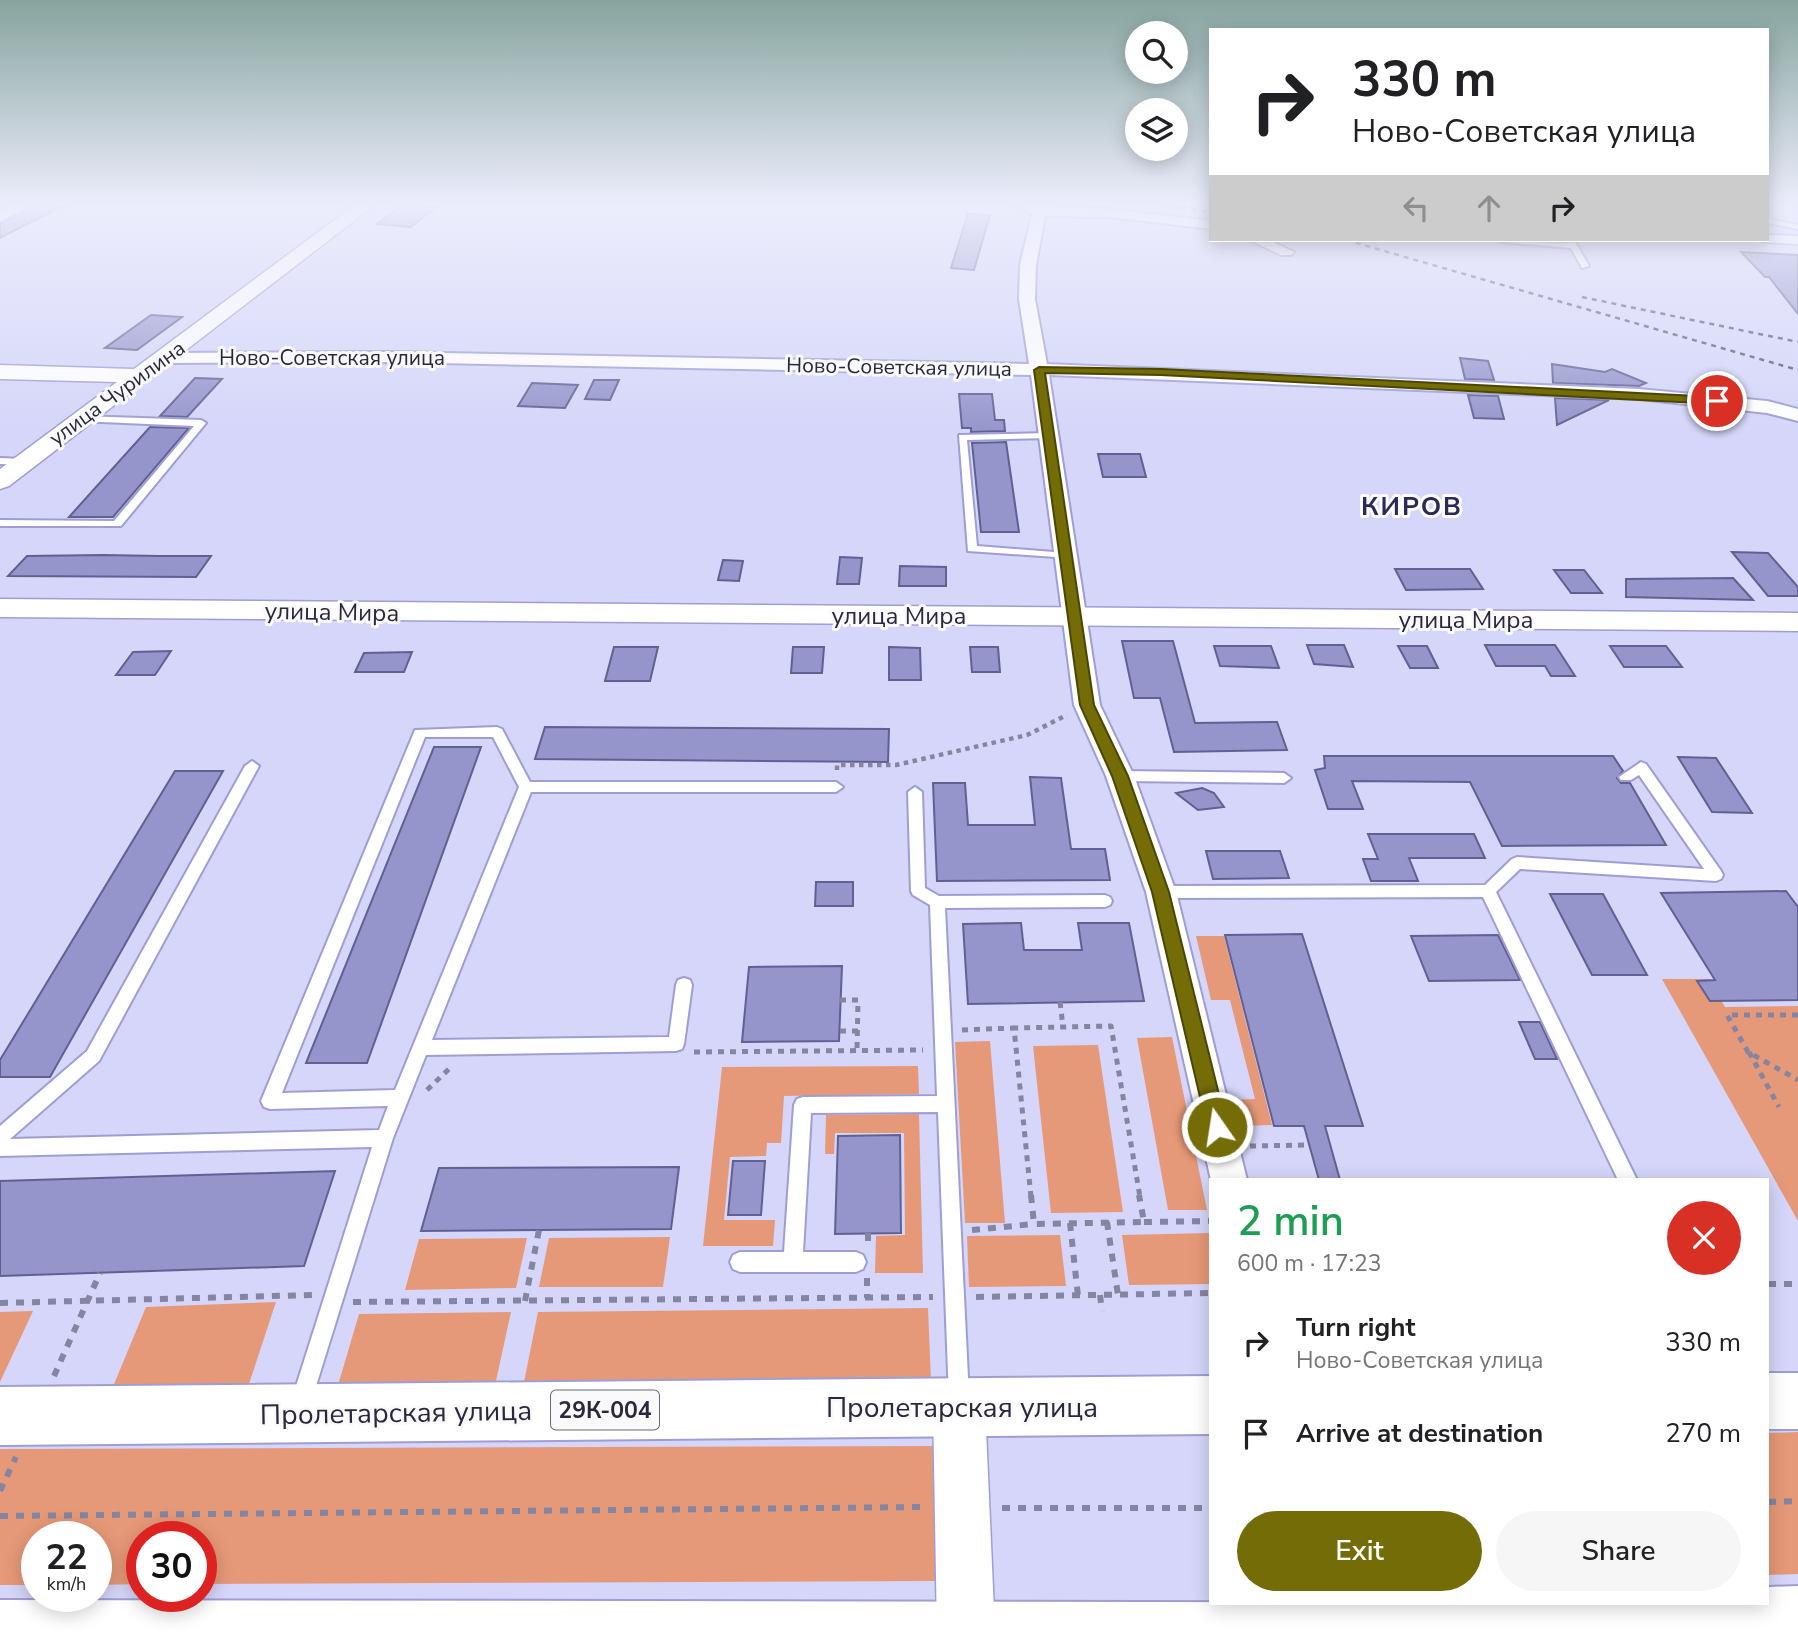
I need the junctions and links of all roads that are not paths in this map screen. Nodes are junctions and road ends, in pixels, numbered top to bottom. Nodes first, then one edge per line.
1 (267, 280) edge
2 (1028, 280) edge
3 (166, 358) junction
4 (1039, 370) junction
5 (0, 372) edge
6 (139, 376) junction
7 (1798, 415) edge
8 (81, 419) junction
9 (1050, 436) junction
10 (0, 461) edge
11 (25, 462) junction
12 (0, 481) edge
13 (0, 523) edge
14 (1066, 556) junction
15 (0, 608) edge
16 (1076, 617) junction
17 (1798, 622) edge
18 (252, 766) dead end
19 (1120, 776) junction
20 (1626, 777) dead end
21 (1284, 778) dead end
22 (526, 787) junction
23 (836, 787) road end
24 (915, 792) dead end
25 (1488, 891) junction
26 (1161, 892) junction
27 (1105, 901) dead end
28 (937, 902) junction
29 (684, 985) dead end
30 (420, 1048) junction
31 (410, 1098) junction
32 (946, 1104) junction
33 (0, 1138) edge
34 (384, 1138) junction
35 (0, 1148) edge
36 (1229, 1178) edge
37 (1627, 1178) edge
38 (740, 1262) dead end
39 (793, 1262) junction
40 (856, 1262) dead end
41 (1769, 1401) edge
42 (1798, 1401) edge
43 (1209, 1405) edge
44 (959, 1406) junction
45 (297, 1413) junction
46 (0, 1416) edge
47 (1798, 1618) edge
48 (1320, 1625) edge
49 (0, 1632) edge
50 (73, 1633) edge
51 (966, 1634) edge
52 (1068, 1634) edge

1 - 3 street, улица Чурилина
2 - 4 street
3 - 4 street, Ново-Советская улица
3 - 6 street, улица Чурилина
4 - 7 street, Ново-Советская улица
4 - 9 street
5 - 6 street
6 - 8 street, улица Чурилина
8 - 11 street, улица Чурилина
8 - 13 lane
9 - 14 street
9 - 14 lane
10 - 11 lane
11 - 12 street, улица Чурилина
14 - 16 street
15 - 16 street, улица Мира
16 - 17 street, улица Мира
16 - 19 street
18 - 33 lane
19 - 21 lane
19 - 26 street
20 - 25 lane
22 - 23 lane
22 - 30 lane
22 - 31 lane
24 - 28 lane
25 - 26 lane
25 - 37 lane
26 - 36 street
27 - 28 lane
28 - 32 lane
29 - 30 lane
30 - 31 lane
31 - 34 lane
32 - 39 lane
32 - 44 lane
34 - 35 lane
34 - 45 lane
38 - 39 lane
39 - 40 lane
41 - 42 main road
43 - 44 main road, Пролетарская улица / 29К-004
44 - 45 main road, Пролетарская улица / 29К-004
44 - 51 street
45 - 46 main road, Пролетарская улица / 29К-004
47 - 48 main road
48 - 52 main road
49 - 50 main road
50 - 51 main road
51 - 52 main road

